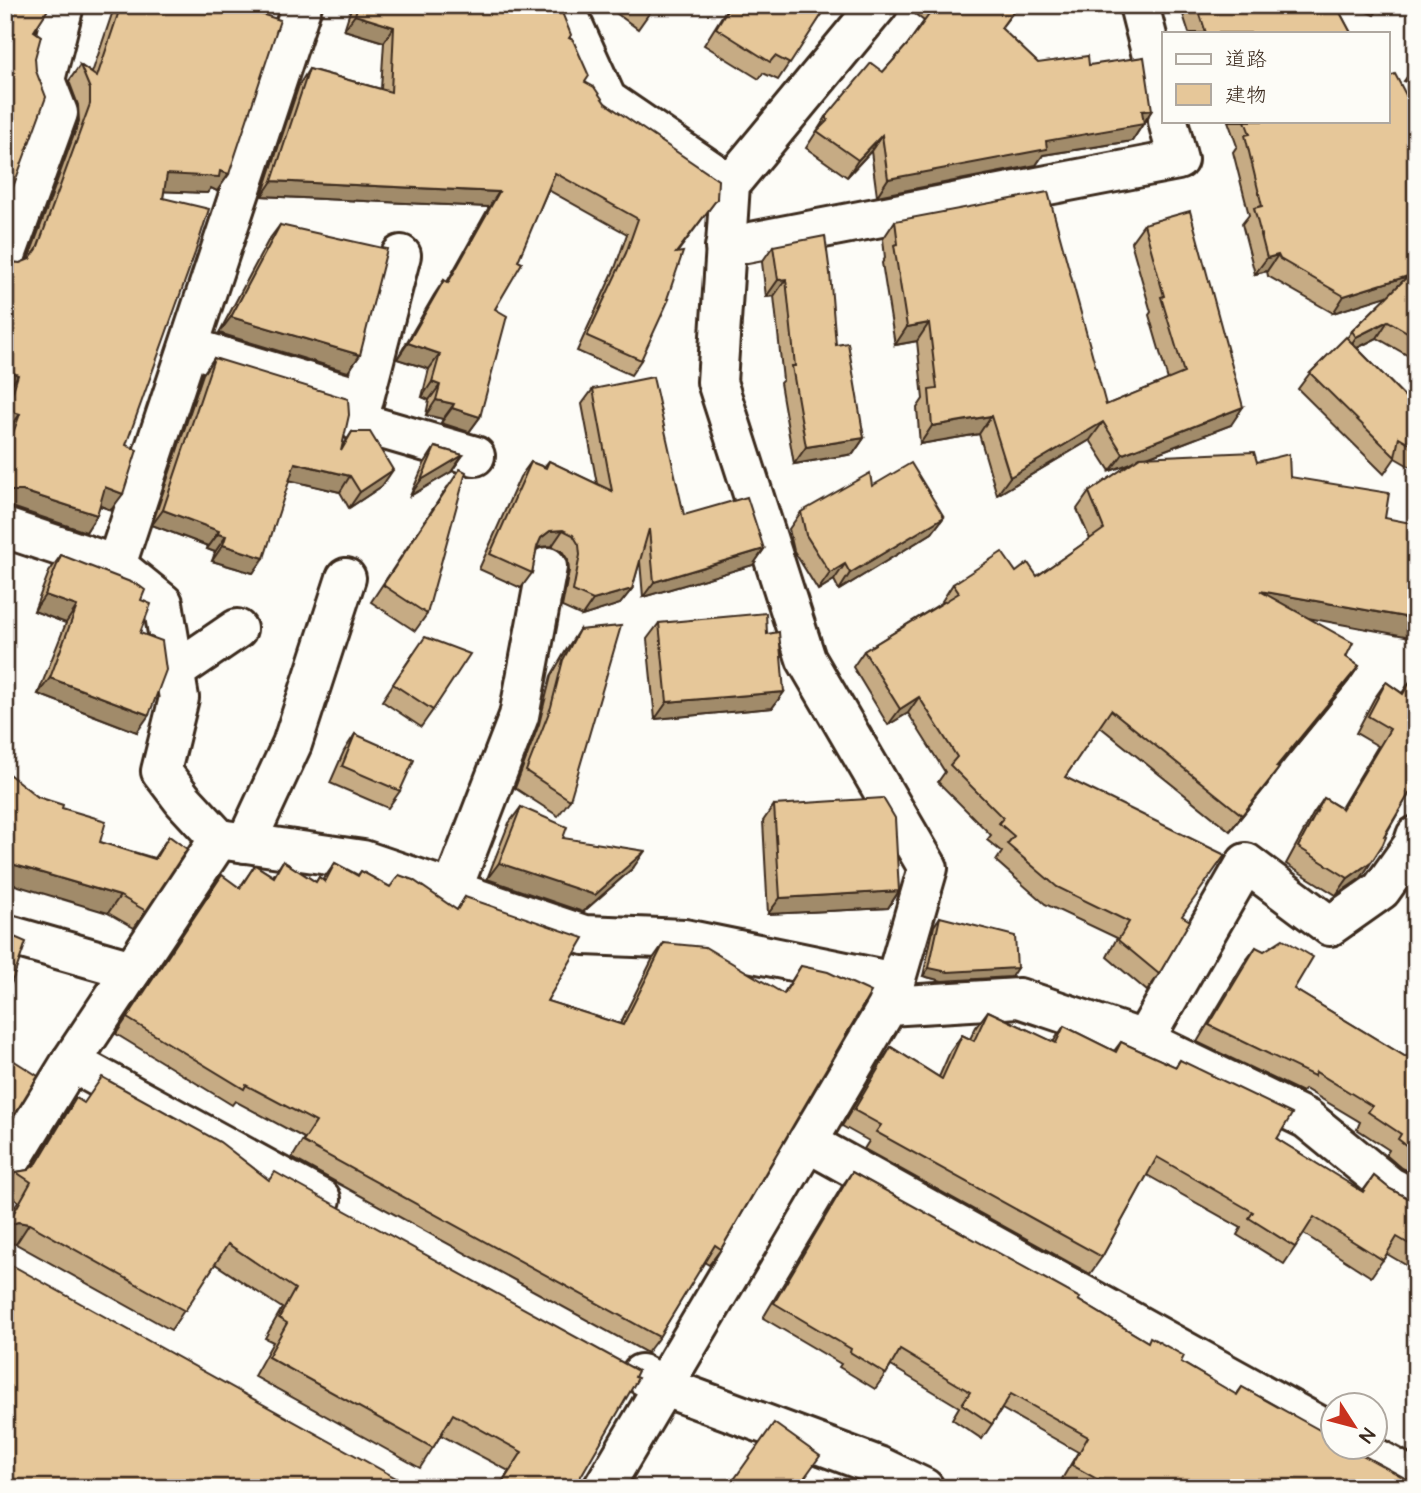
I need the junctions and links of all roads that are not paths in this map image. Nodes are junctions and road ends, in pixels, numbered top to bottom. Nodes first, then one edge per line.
1 (64, 5) edge
2 (302, 5) edge
3 (564, 5) edge
4 (878, 5) edge
5 (1139, 5) edge
6 (1162, 95) edge
7 (1168, 122) edge
8 (730, 184) junction
9 (725, 247) junction
10 (401, 256) dead end
11 (5, 257) edge
12 (189, 347) junction
13 (363, 399) junction
14 (475, 456) dead end
15 (5, 528) edge
16 (116, 565) junction
17 (547, 567) dead end
18 (346, 578) dead end
19 (237, 629) dead end
20 (174, 671) junction
21 (233, 841) junction
22 (1415, 842) edge
23 (452, 890) junction
24 (5, 934) edge
25 (132, 970) junction
26 (891, 994) junction
27 (1144, 1040) junction
28 (71, 1062) junction
29 (807, 1142) junction
30 (5, 1170) edge
31 (1416, 1200) edge
32 (349, 1214) edge
33 (614, 1359) edge
34 (662, 1386) junction
35 (1320, 1426) edge
36 (1384, 1462) edge
37 (1416, 1480) edge
38 (603, 1488) edge
39 (923, 1488) edge

1 - 11 street
2 - 12 street
3 - 8 street
4 - 8 street
5 - 6 street
7 - 9 street
8 - 9 street
9 - 26 street
10 - 13 street
12 - 13 street
12 - 16 street
13 - 14 street
15 - 16 street
16 - 20 street
17 - 23 street
18 - 21 street
19 - 20 street
20 - 21 street
21 - 23 street
21 - 25 street
22 - 27 street
23 - 26 street
24 - 25 street
25 - 28 street
26 - 27 street
26 - 29 street
27 - 31 street
28 - 30 street
28 - 32 street
29 - 34 street
29 - 35 street
33 - 34 street
34 - 38 street
34 - 39 street
36 - 37 street

